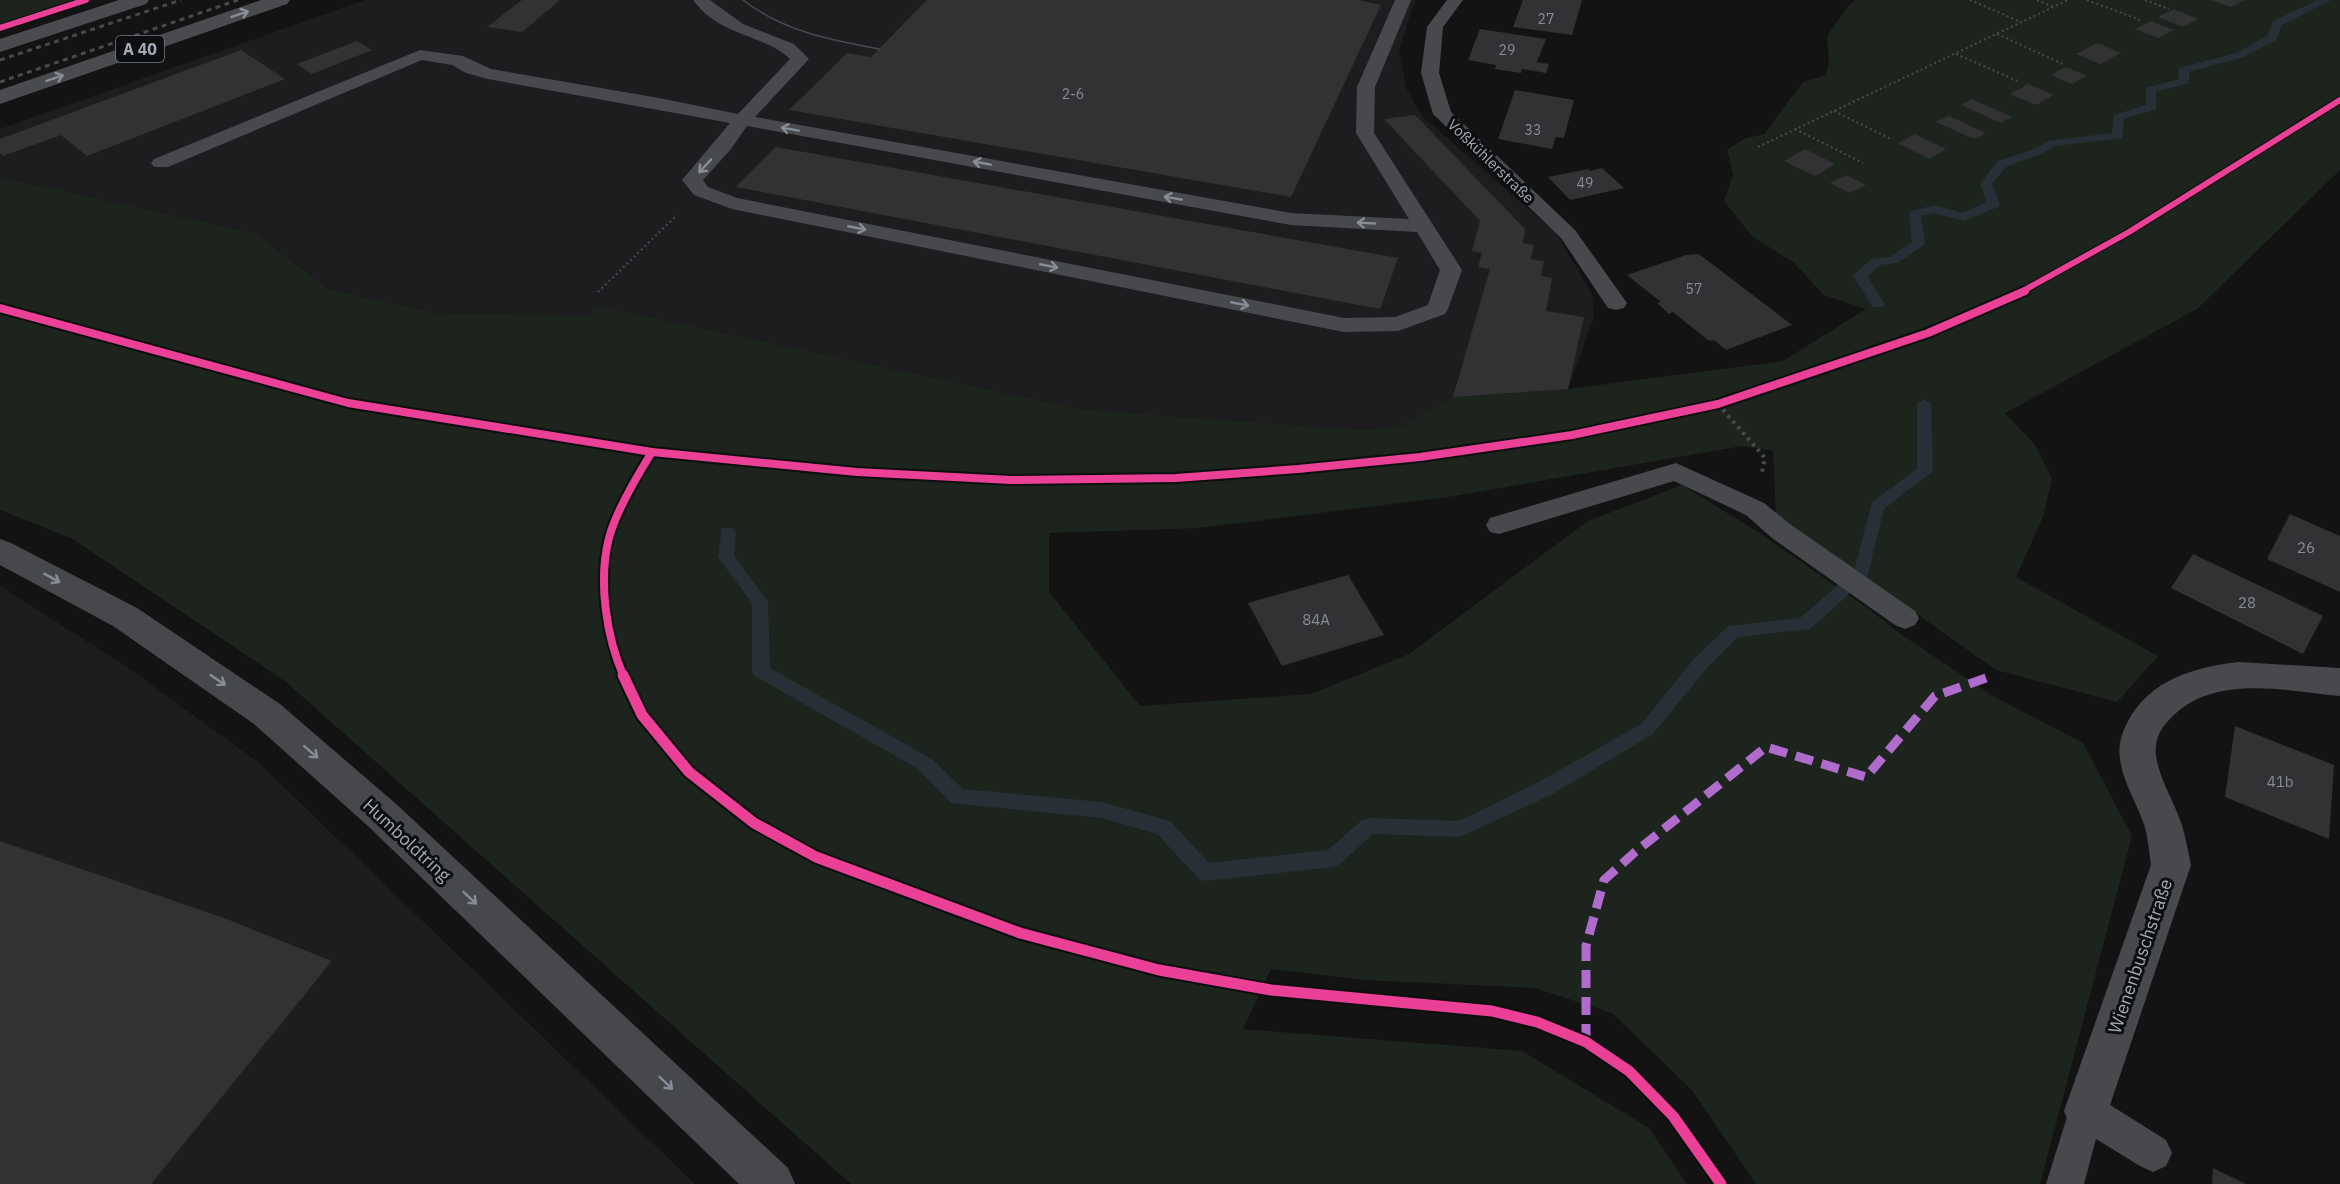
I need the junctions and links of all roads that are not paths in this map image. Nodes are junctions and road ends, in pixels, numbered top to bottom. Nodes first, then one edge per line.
1 (139, 0) edge
2 (280, 0) edge
3 (701, 0) edge
4 (1403, 0) edge
5 (1455, 0) edge
6 (0, 46) edge
7 (0, 97) edge
8 (742, 120) junction
9 (161, 163) dead end
10 (1425, 226) junction
11 (1617, 303) dead end
12 (1499, 525) dead end
13 (0, 551) edge
14 (1905, 618) dead end
15 (2340, 682) edge
16 (2086, 1111) junction
17 (2153, 1153) dead end
18 (772, 1184) edge
19 (2065, 1184) edge

1 - 6 highway
7 -> 2 highway, A 40
3 - 8 lane
4 - 10 lane
5 - 11 lane, Voßkühlerstraße
8 - 9 lane
10 -> 8 lane
8 -> 10 lane
12 - 14 lane
13 -> 18 street, Humboldtring
15 - 16 street, Wienenbuschstraße
16 - 17 lane
16 - 19 lane, Wienenbuschstraße

